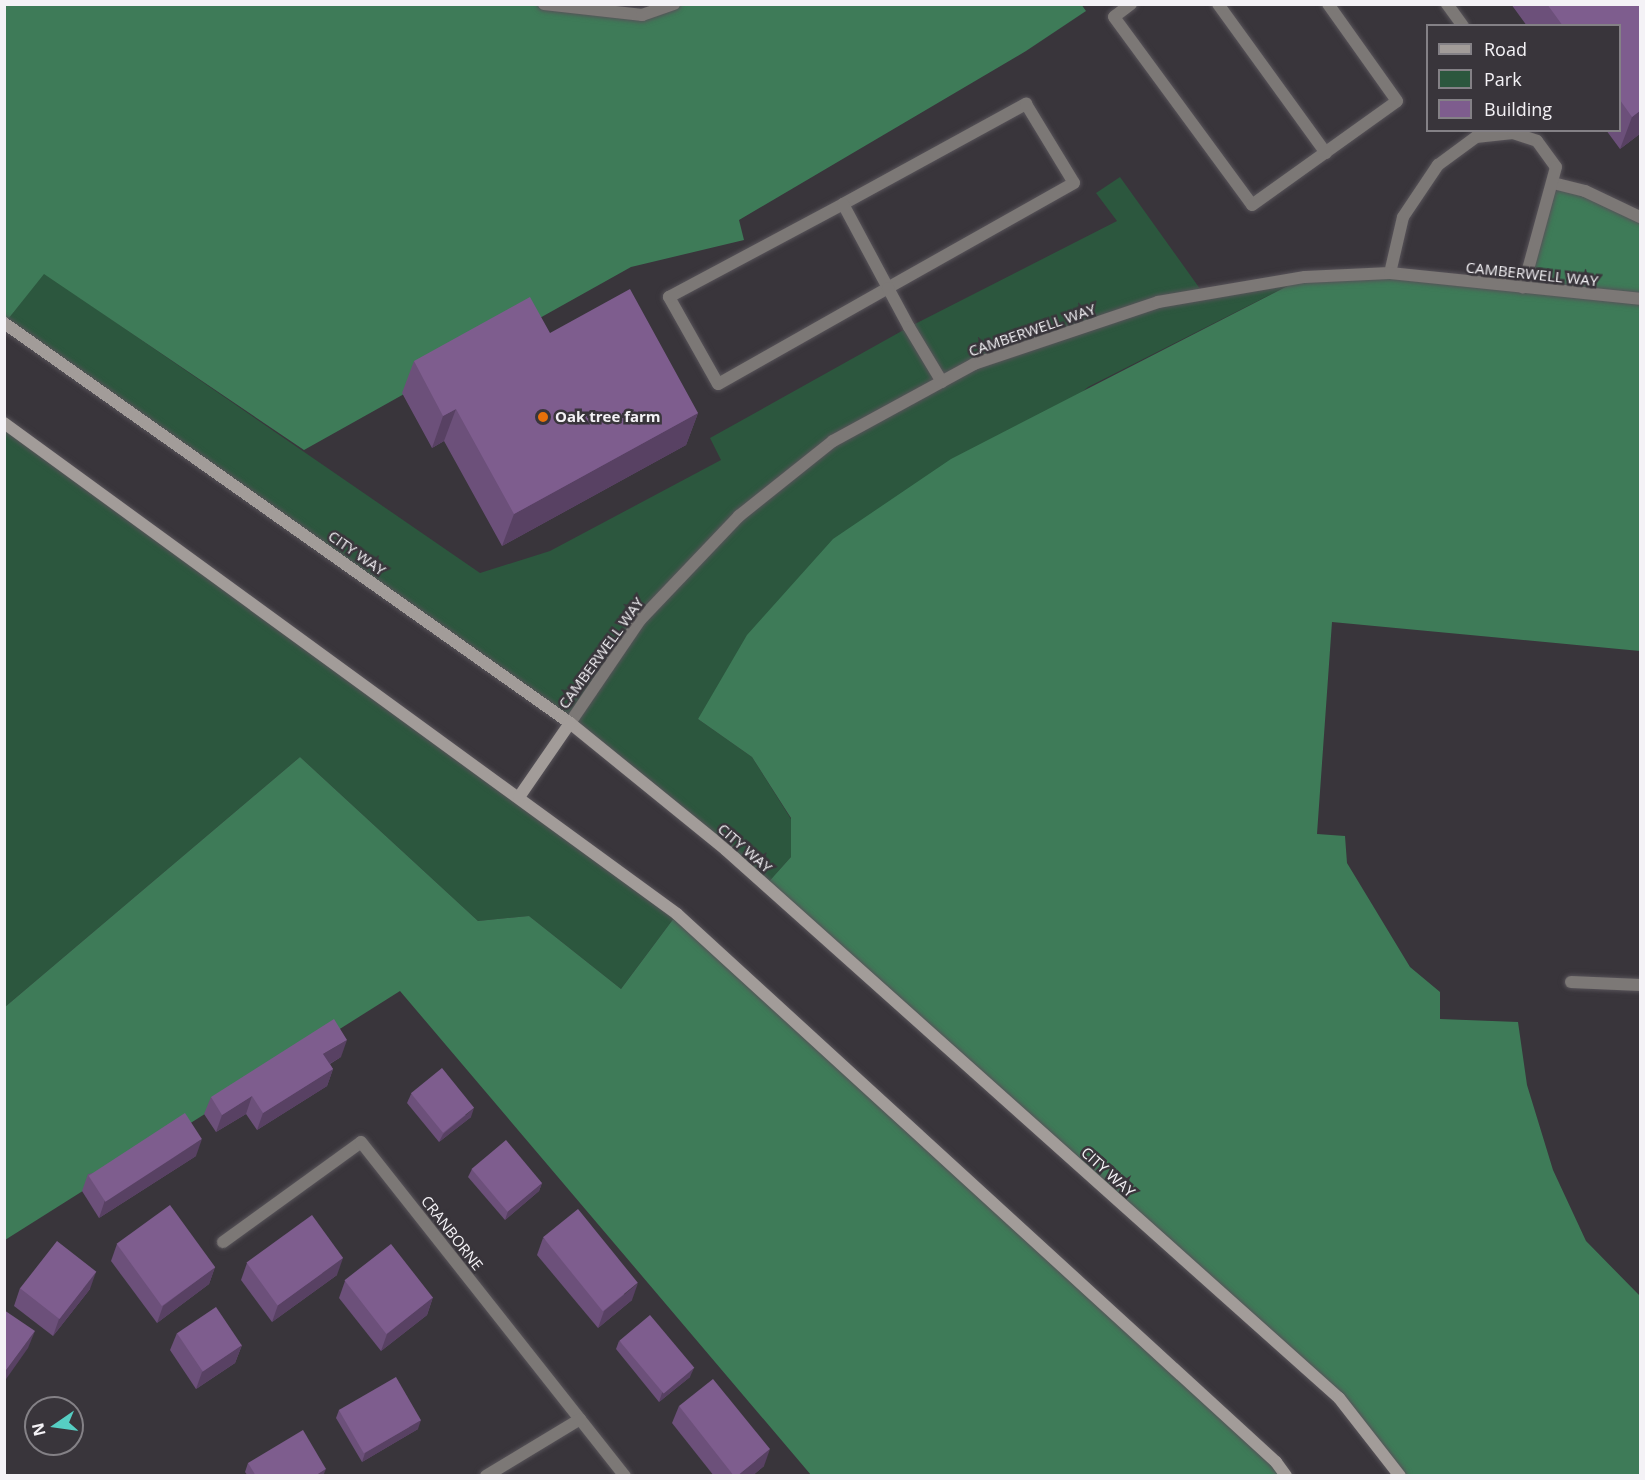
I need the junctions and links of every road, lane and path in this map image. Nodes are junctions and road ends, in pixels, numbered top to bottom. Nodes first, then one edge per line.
1 (544, 4) edge
2 (674, 4) edge
3 (1131, 4) edge
4 (1218, 4) edge
5 (1328, 4) edge
6 (1447, 4) edge
7 (1462, 24) edge
8 (1506, 132) edge
9 (1515, 132) edge
10 (1326, 153) junction
11 (1553, 183) junction
12 (843, 204) junction
13 (1641, 217) edge
14 (1390, 273) junction
15 (888, 288) junction
16 (1523, 288) junction
17 (1641, 299) edge
18 (4, 323) edge
19 (942, 382) junction
20 (4, 423) edge
21 (570, 723) junction
22 (519, 797) junction
23 (1571, 982) dead end
24 (1641, 985) edge
25 (223, 1242) dead end
26 (580, 1419) junction
27 (486, 1476) edge
28 (625, 1476) edge
29 (1286, 1476) edge
30 (1400, 1476) edge

1 - 2 street
3 - 10 street
4 - 10 street
5 - 10 street
6 - 7 street
8 - 14 street
9 - 11 street
11 - 13 street
11 - 16 street
12 - 15 street
12 - 15 street
12 - 15 street
14 - 16 street, CAMBERWELL WAY
14 - 19 street, CAMBERWELL WAY
15 - 19 street
16 - 17 street, CAMBERWELL WAY
18 - 21 main road, CITY WAY
19 - 21 street, CAMBERWELL WAY
20 - 22 main road
21 - 22 main road
21 - 30 main road, CITY WAY
22 - 29 main road
23 - 24 street
25 - 26 street, CRANBORNE
26 - 27 street
26 - 28 street, CRANBORNE

